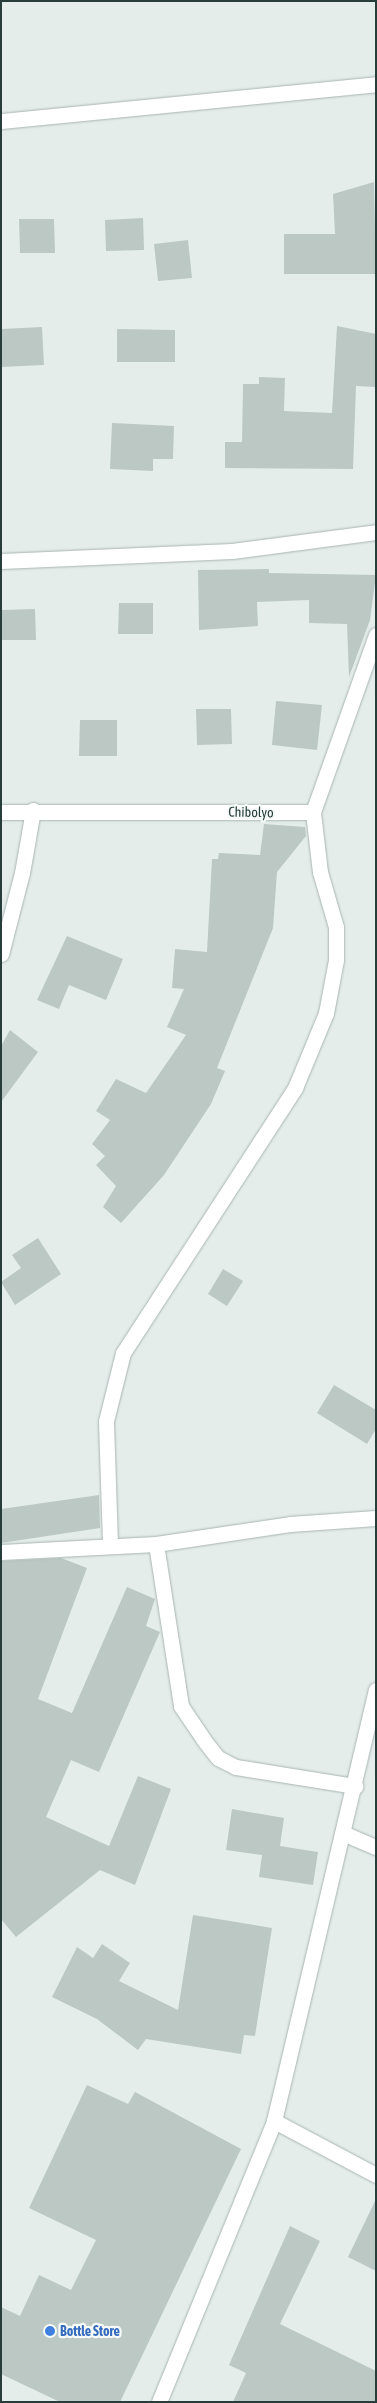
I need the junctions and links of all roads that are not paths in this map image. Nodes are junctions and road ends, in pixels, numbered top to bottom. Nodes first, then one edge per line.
1 (376, 84) edge
2 (1, 121) edge
3 (376, 532) edge
4 (1, 561) edge
5 (376, 635) edge
6 (32, 810) junction
7 (1, 812) edge
8 (313, 812) junction
9 (1, 954) edge
10 (376, 1518) edge
11 (110, 1544) junction
12 (156, 1544) junction
13 (1, 1552) edge
14 (376, 1690) edge
15 (355, 1786) junction
16 (345, 1834) junction
17 (376, 1847) edge
18 (274, 2122) junction
19 (376, 2175) edge
20 (159, 2402) edge

1 - 2 street
3 - 4 street
5 - 8 street
6 - 7 street, Chibolyo
6 - 8 street, Chibolyo
6 - 9 street
8 - 11 street
10 - 12 street
11 - 12 street
11 - 13 street
12 - 15 street
14 - 15 street
15 - 16 street
16 - 17 street
16 - 18 street
18 - 19 street
18 - 20 street

